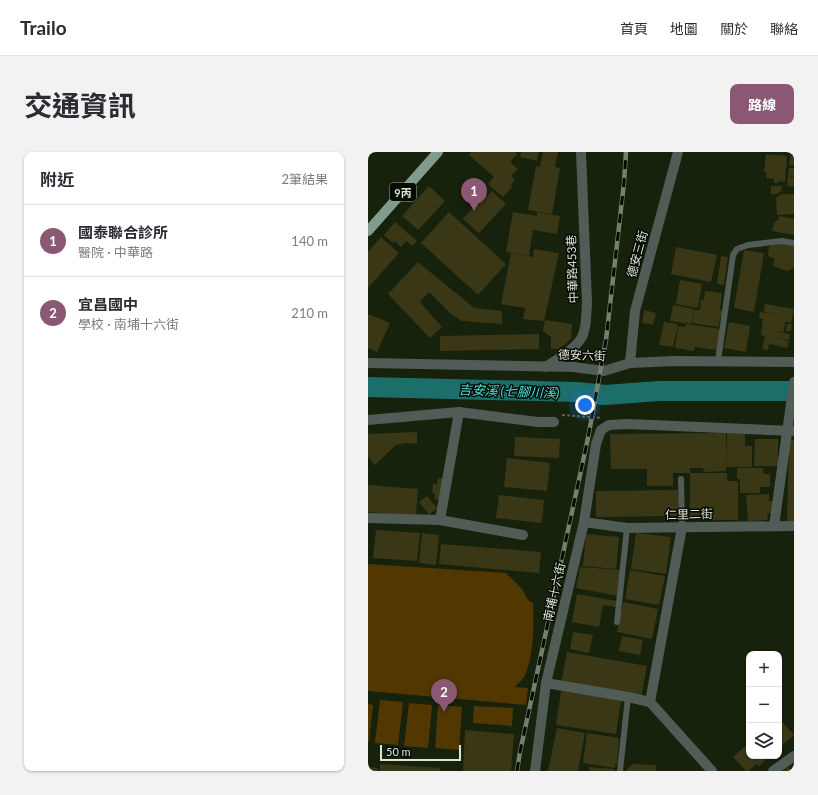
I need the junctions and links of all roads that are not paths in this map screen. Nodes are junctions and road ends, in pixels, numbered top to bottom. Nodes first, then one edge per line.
1 (438, 152) edge
2 (580, 152) edge
3 (678, 152) edge
4 (368, 230) edge
5 (794, 243) edge
6 (718, 361) junction
7 (794, 362) edge
8 (368, 363) edge
9 (630, 363) junction
10 (545, 367) junction
11 (794, 382) edge
12 (459, 412) junction
13 (556, 419) road end
14 (368, 420) edge
15 (791, 431) edge
16 (681, 479) dead end
17 (368, 518) edge
18 (440, 520) junction
19 (584, 522) junction
20 (774, 526) junction
21 (794, 526) edge
22 (682, 527) junction
23 (627, 528) junction
24 (523, 535) dead end
25 (617, 622) dead end
26 (546, 683) junction
27 (628, 697) junction
28 (650, 702) junction
29 (794, 757) edge
30 (534, 771) edge
31 (620, 771) edge
32 (712, 771) edge
33 (774, 771) edge

1 - 4 main road, 9丙
2 - 10 street, 中華路453巷
3 - 9 street, 德安三街
5 - 6 lane
6 - 7 street, 德安六街
6 - 9 street, 德安六街
8 - 10 street, 德安六街
9 - 10 street, 德安六街
11 - 15 street
12 - 13 street
12 - 14 street
12 - 18 street
15 - 19 street, 南埔十六街
15 - 20 street
16 - 22 lane
17 - 18 street
18 - 24 street
19 - 23 street, 仁里二街
19 - 26 street, 南埔十六街
20 - 21 street, 仁里二街
20 - 22 street, 仁里二街
22 - 23 street, 仁里二街
22 - 28 street
23 - 25 lane
26 - 27 street
26 - 30 street, 南埔十六街
27 - 28 street
27 - 31 lane
28 - 32 street
29 - 33 street

